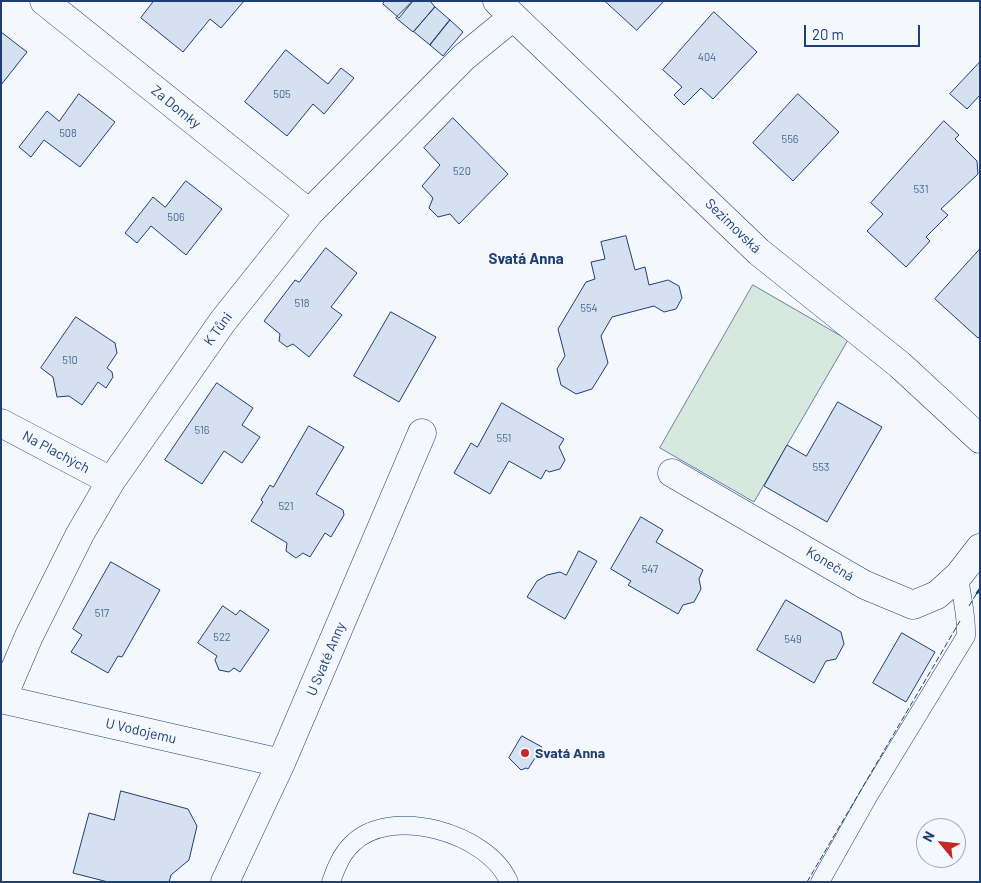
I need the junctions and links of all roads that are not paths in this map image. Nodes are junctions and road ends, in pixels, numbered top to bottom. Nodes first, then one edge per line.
1 (44, 1) edge
2 (505, 9) edge
3 (308, 213) junction
4 (1, 423) edge
5 (422, 433) dead end
6 (980, 439) edge
7 (672, 473) dead end
8 (111, 481) junction
9 (980, 548) edge
10 (958, 575) junction
11 (2, 699) edge
12 (281, 763) junction
13 (225, 882) edge
14 (332, 882) edge
15 (509, 882) edge
16 (820, 882) edge

1 - 3 street, Za Domky
2 - 3 street, K Tůni
2 - 6 street, Sezimovská
3 - 8 street, K Tůni
4 - 8 street, Na Plachých
5 - 12 street, U Svaté Anny
7 - 10 street, Konečná
8 - 11 street, K Tůni
9 - 10 street, Konečná
10 - 16 lane
11 - 12 street, U Vodojemu
12 - 13 street, U Svaté Anny
14 - 15 lane

